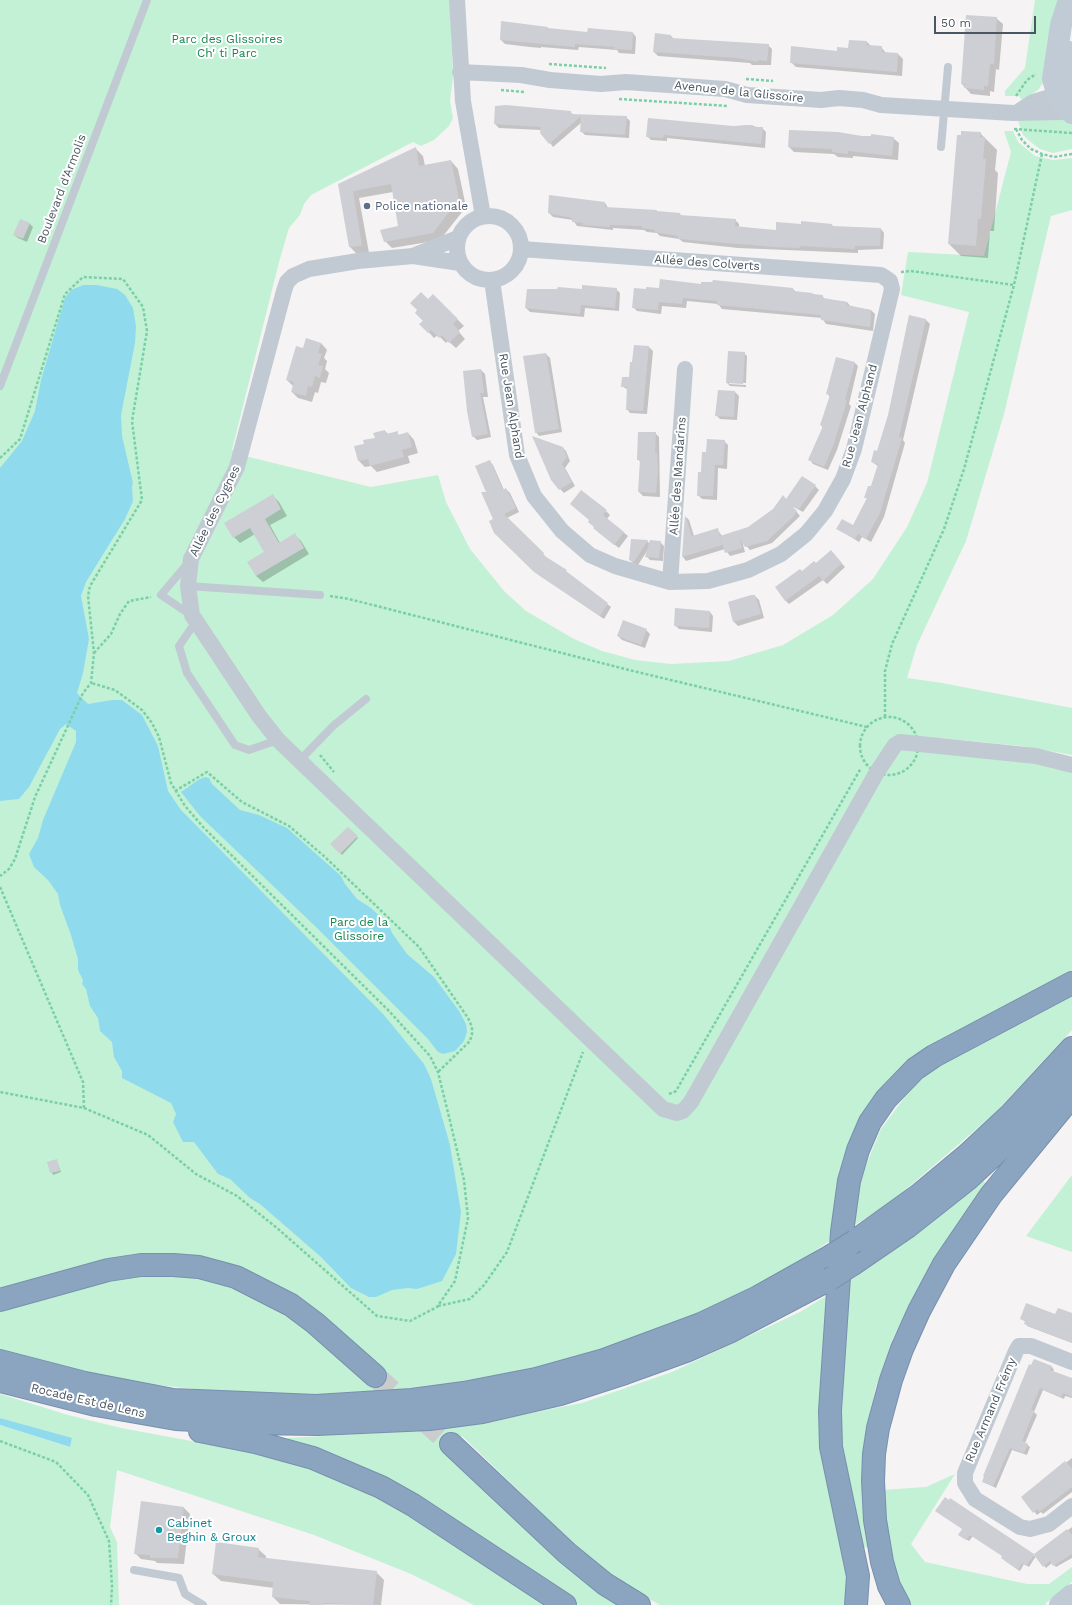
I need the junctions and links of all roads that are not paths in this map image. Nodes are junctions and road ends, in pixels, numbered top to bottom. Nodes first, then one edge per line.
1 (147, 0) edge
2 (457, 0) edge
3 (1069, 0) edge
4 (1072, 22) edge
5 (948, 67) dead end
6 (460, 72) junction
7 (1067, 99) edge
8 (944, 108) junction
9 (1018, 112) junction
10 (941, 147) dead end
11 (483, 216) junction
12 (458, 238) junction
13 (521, 249) junction
14 (413, 256) junction
15 (460, 263) junction
16 (886, 278) joint
17 (492, 280) junction
18 (685, 369) dead end
19 (0, 386) edge
20 (191, 559) junction
21 (670, 582) junction
22 (188, 586) junction
23 (320, 595) road end
24 (194, 619) junction
25 (366, 698) dead end
26 (278, 740) junction
27 (300, 760) junction
28 (1072, 765) edge
29 (1072, 983) edge
30 (1072, 1048) edge
31 (1072, 1076) edge
32 (1072, 1096) edge
33 (0, 1300) edge
34 (0, 1361) edge
35 (1072, 1362) edge
36 (375, 1376) tunnel mouth
37 (0, 1381) edge
38 (176, 1419) junction
39 (451, 1444) tunnel mouth
40 (1072, 1506) edge
41 (134, 1570) dead end
42 (1072, 1594) edge
43 (203, 1605) edge
44 (565, 1605) edge
45 (639, 1605) edge
46 (856, 1605) edge
47 (899, 1605) edge
48 (1060, 1605) edge

1 - 19 lane, Boulevard d'Armolis
2 - 6 street
3 - 7 street
4 - 7 street
5 - 8 lane
6 - 8 street, Avenue de la Glissoire
6 - 11 street
7 - 9 street, Avenue de la Glissoire
7 - 9 street
8 - 9 street, Avenue de la Glissoire
8 - 10 lane
11 - 12 street
11 - 13 street
12 - 14 street, Allée des Cygnes
12 - 15 street
13 - 16 street, Allée des Colverts
13 - 17 street
14 - 15 street, Allée des Cygnes
14 - 20 street, Allée des Cygnes
15 - 17 street
16 - 21 street, Rue Jean Alphand
17 - 21 street, Rue Jean Alphand
18 - 21 street, Allée des Mandarins
20 - 22 street, Allée des Cygnes
20 - 24 lane
22 - 23 lane
22 - 24 street, Allée des Cygnes
24 - 26 street
24 - 26 lane
25 - 27 lane
26 - 27 street
27 - 28 street
29 - 46 highway
30 - 34 highway, bridge
31 - 38 highway, bridge
32 - 47 highway
33 - 36 highway
35 - 40 street, Rue Armand Frémy
37 - 38 highway, Rocade Est de Lens
38 - 44 highway
39 - 45 highway
41 - 43 lane
42 - 48 street

